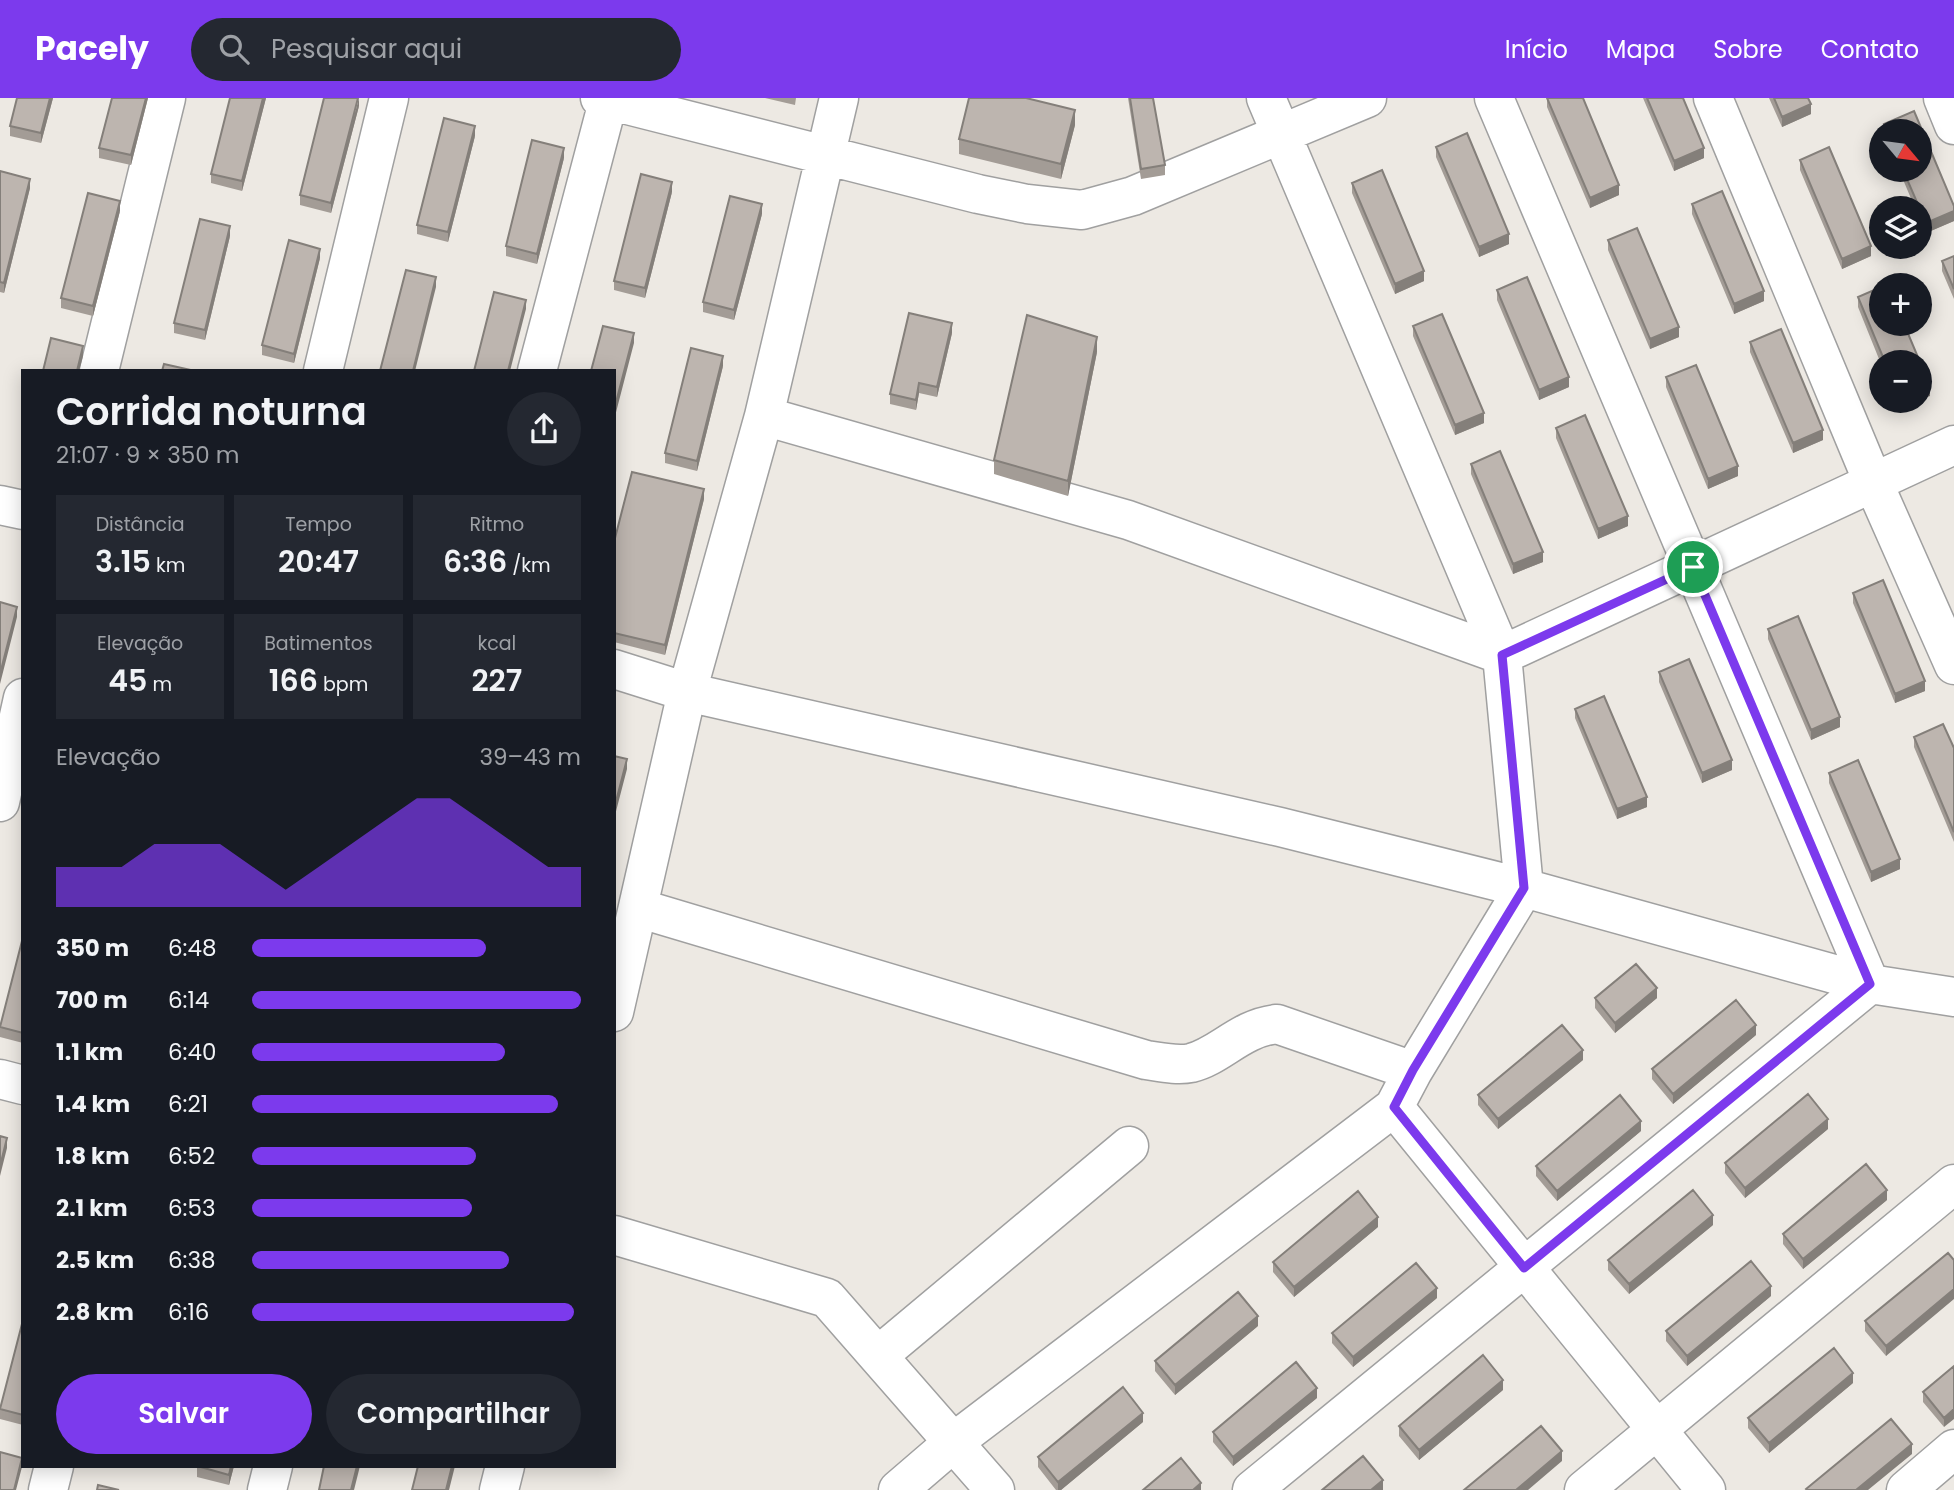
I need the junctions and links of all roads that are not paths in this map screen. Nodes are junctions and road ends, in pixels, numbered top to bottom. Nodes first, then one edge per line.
1 (166, 98) edge
2 (389, 98) edge
3 (839, 98) edge
4 (1266, 98) edge
5 (1367, 98) edge
6 (1494, 98) edge
7 (1713, 98) edge
8 (1943, 98) edge
9 (606, 99) edge
10 (1954, 125) edge
11 (1281, 134) junction
12 (824, 154) junction
13 (99, 369) edge
14 (323, 369) edge
15 (538, 369) edge
16 (764, 416) junction
17 (1954, 445) edge
18 (1873, 482) junction
19 (0, 505) edge
20 (21, 510) edge
21 (1693, 567) junction
22 (1502, 655) junction
23 (1954, 665) edge
24 (616, 670) edge
25 (687, 692) junction
26 (21, 707) edge
27 (0, 802) edge
28 (1524, 888) junction
29 (638, 908) junction
30 (1870, 984) junction
31 (1953, 997) edge
32 (616, 1003) edge
33 (1413, 1070) junction
34 (0, 1079) edge
35 (21, 1084) edge
36 (1394, 1107) junction
37 (1129, 1146) dead end
38 (1954, 1184) edge
39 (616, 1236) edge
40 (1524, 1268) junction
41 (879, 1355) junction
42 (1657, 1430) junction
43 (955, 1441) junction
44 (1954, 1449) edge
45 (54, 1468) edge
46 (272, 1468) edge
47 (504, 1468) edge
48 (48, 1490) edge
49 (267, 1490) edge
50 (499, 1490) edge
51 (898, 1490) edge
52 (995, 1490) edge
53 (1252, 1490) edge
54 (1584, 1490) edge
55 (1706, 1490) edge
56 (1906, 1490) edge

1 - 13 street
2 - 14 street
3 - 12 street
4 - 11 street
5 - 11 street
6 - 21 street
7 - 18 street
8 - 10 street
9 - 12 street
9 - 15 street
11 - 12 street
11 - 22 street
12 - 16 street
16 - 22 street
16 - 25 street
17 - 18 street
18 - 21 street
18 - 23 street
19 - 20 street
21 - 22 street
21 - 30 street
22 - 28 street
24 - 25 street
25 - 28 street
25 - 29 street
26 - 27 street
28 - 30 street
28 - 33 street
29 - 32 street
29 - 33 street
30 - 31 street
30 - 40 street
33 - 36 street
34 - 35 street
36 - 40 street
36 - 43 street
37 - 41 street
38 - 42 street
39 - 41 street
40 - 42 street
40 - 53 street
41 - 43 street
42 - 54 street
42 - 55 street
43 - 51 street
43 - 52 street
44 - 56 street
45 - 48 street
46 - 49 street
47 - 50 street

